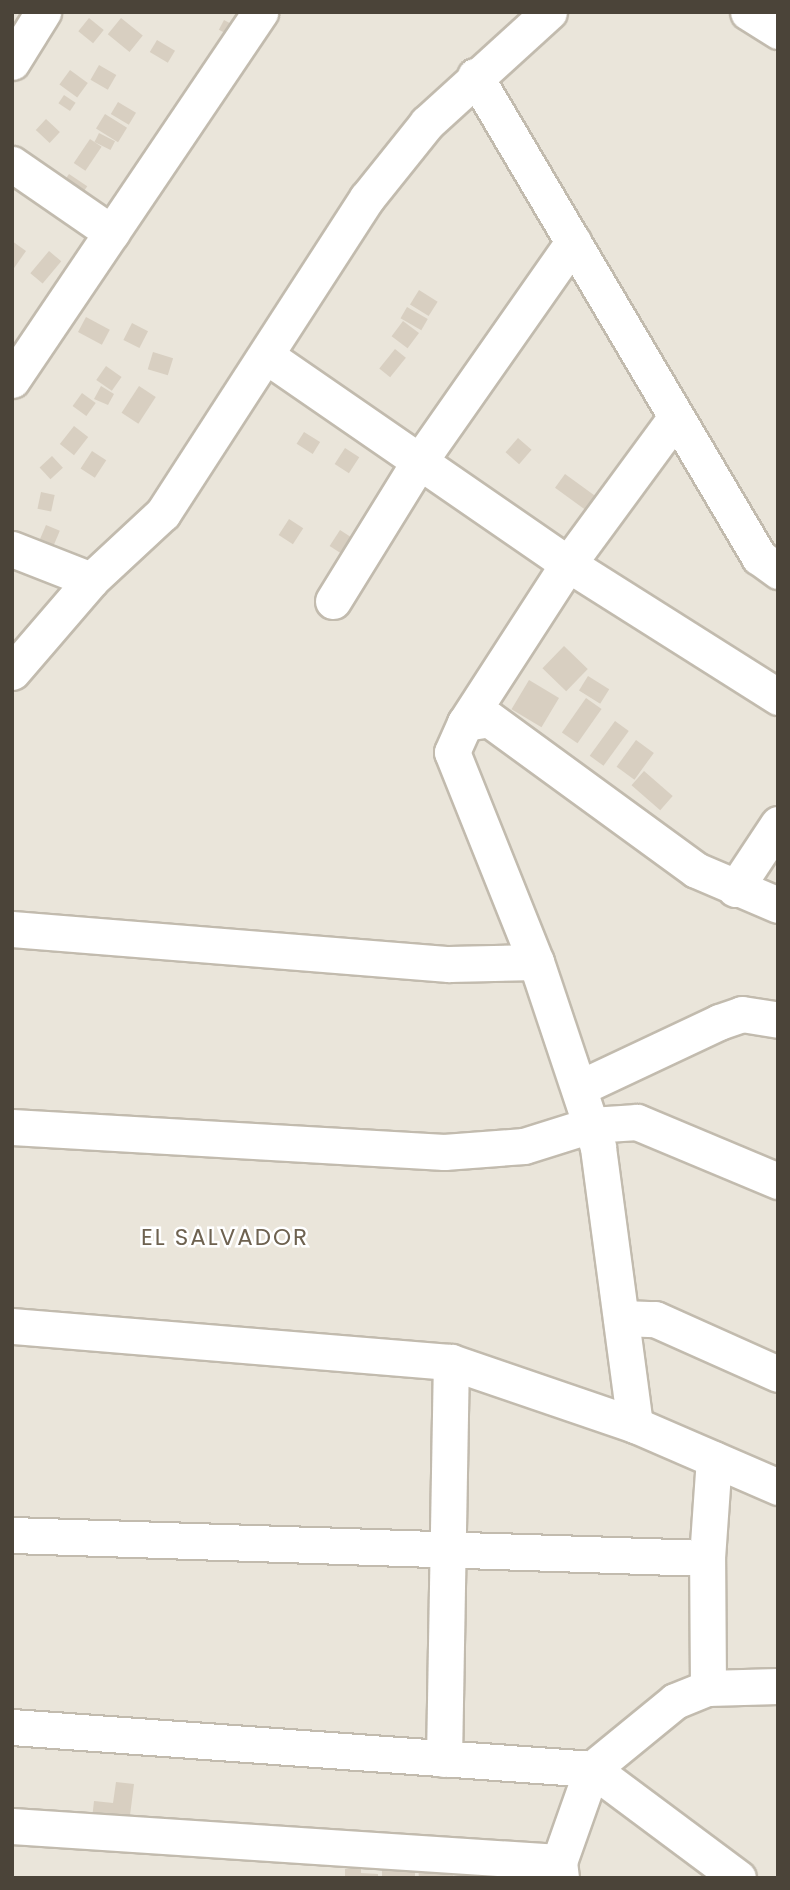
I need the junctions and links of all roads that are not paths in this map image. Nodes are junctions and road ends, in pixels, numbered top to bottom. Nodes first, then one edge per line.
1 (43, 12) edge
2 (260, 12) edge
3 (549, 12) edge
4 (748, 12) edge
5 (778, 32) edge
6 (12, 62) edge
7 (475, 76) junction
8 (12, 164) edge
9 (111, 233) junction
10 (573, 242) junction
11 (268, 357) junction
12 (12, 380) edge
13 (676, 417) junction
14 (419, 462) junction
15 (12, 549) edge
16 (568, 564) junction
17 (778, 571) edge
18 (91, 580) junction
19 (333, 601) dead end
20 (12, 672) edge
21 (778, 697) edge
22 (465, 723) junction
23 (778, 824) edge
24 (735, 889) junction
25 (778, 905) edge
26 (12, 929) edge
27 (536, 962) junction
28 (778, 1020) edge
29 (579, 1088) junction
30 (591, 1125) junction
31 (12, 1127) edge
32 (778, 1181) edge
33 (621, 1318) junction
34 (12, 1326) edge
35 (451, 1362) junction
36 (778, 1374) edge
37 (635, 1425) junction
38 (714, 1459) junction
39 (778, 1487) edge
40 (12, 1535) edge
41 (447, 1549) junction
42 (707, 1558) junction
43 (778, 1686) edge
44 (708, 1688) junction
45 (12, 1727) edge
46 (444, 1759) junction
47 (593, 1769) junction
48 (12, 1826) edge
49 (560, 1870) edge
50 (738, 1878) edge

1 - 6 street
2 - 9 street
3 - 7 street
4 - 5 street
7 - 10 street
7 - 11 street
8 - 9 street
9 - 12 street
10 - 13 street
10 - 14 street
11 - 14 street
11 - 18 street
13 - 16 street
13 - 17 street
14 - 16 street
14 - 19 street
15 - 18 street
16 - 21 street
16 - 22 street
18 - 20 street
22 - 24 street
22 - 27 street
23 - 24 street
24 - 25 street
26 - 27 street
27 - 29 street
28 - 29 street
29 - 30 street
30 - 31 street
30 - 32 street
30 - 33 street
33 - 36 street
33 - 37 street
34 - 35 street
35 - 37 street
35 - 41 street
37 - 38 street
38 - 39 street
38 - 42 street
40 - 41 street
41 - 42 street
41 - 46 street
42 - 44 street
43 - 44 street
44 - 47 street
45 - 46 street
46 - 47 street
47 - 49 street
47 - 50 street
48 - 49 street

